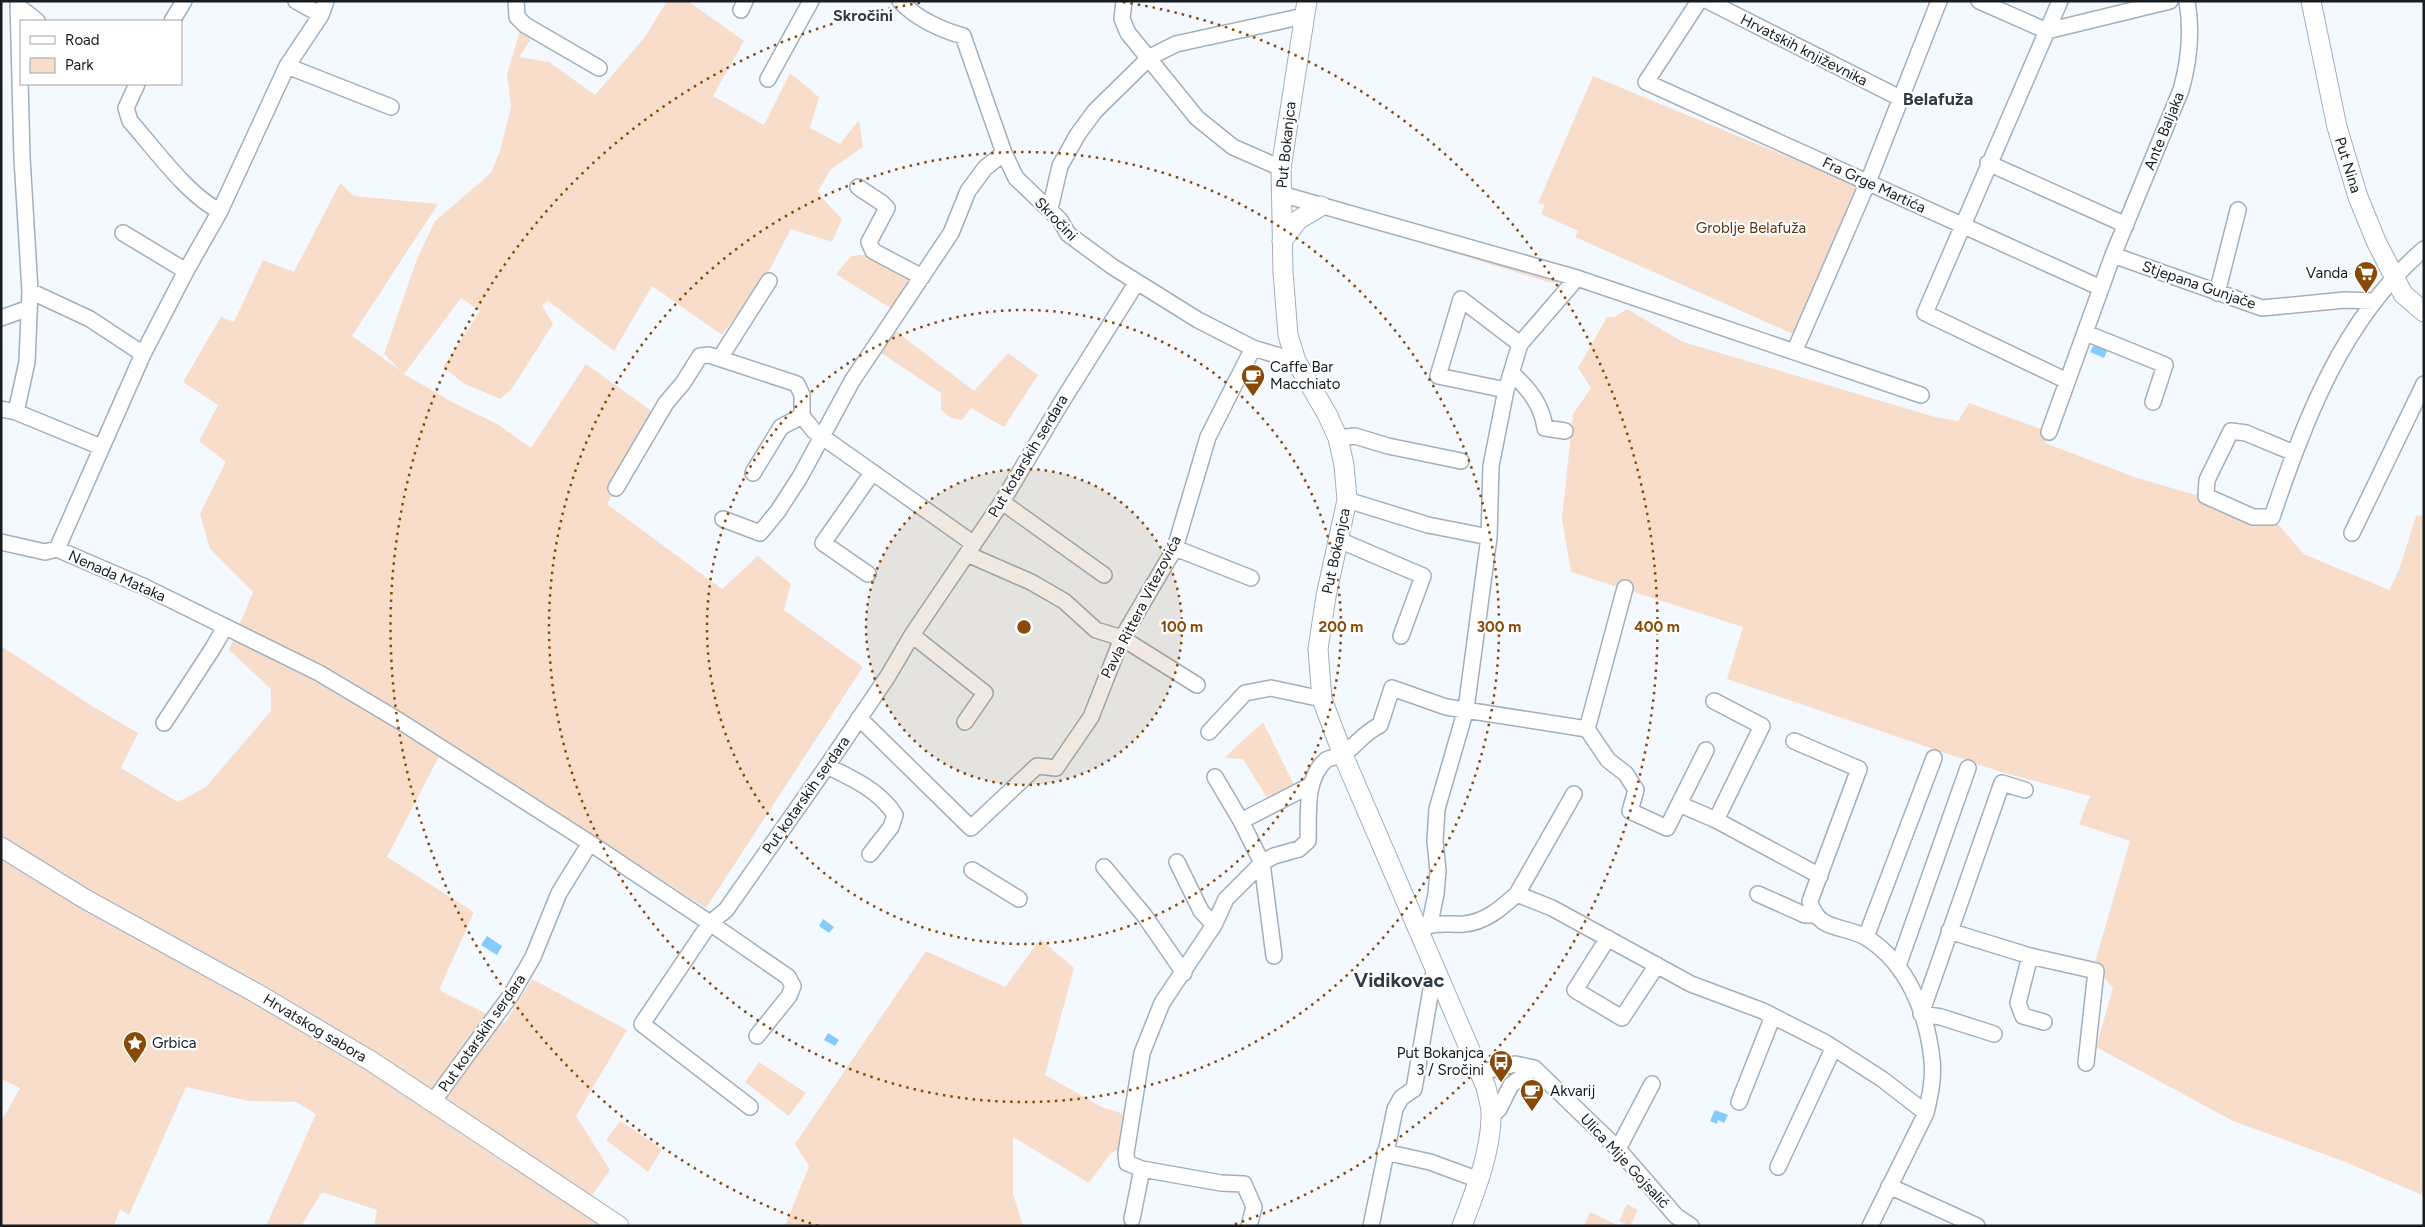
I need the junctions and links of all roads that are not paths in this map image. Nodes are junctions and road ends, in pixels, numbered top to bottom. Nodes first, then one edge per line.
1 (184, 1) edge
2 (296, 1) edge
3 (516, 1) edge
4 (811, 1) edge
5 (900, 1) edge
6 (1124, 1) edge
7 (1699, 1) edge
8 (1708, 1) edge
9 (1939, 1) edge
10 (1980, 1) edge
11 (2060, 1) edge
12 (2170, 1) edge
13 (2186, 1) edge
14 (2311, 1) edge
15 (18, 3) edge
16 (2125, 7) edge
17 (324, 8) edge
18 (1305, 9) edge
19 (36, 20) edge
20 (173, 20) edge
21 (2047, 32) junction
22 (1150, 57) junction
23 (287, 66) junction
24 (599, 68) dead end
25 (768, 79) dead end
26 (20, 80) edge
27 (20, 85) edge
28 (137, 85) edge
29 (1900, 98) junction
30 (391, 107) dead end
31 (1004, 153) junction
32 (1988, 163) junction
33 (1281, 168) junction
34 (1868, 182) junction
35 (858, 187) dead end
36 (1281, 194) junction
37 (1321, 206) junction
38 (1050, 210) junction
39 (2238, 210) dead end
40 (220, 211) junction
41 (2126, 225) junction
42 (1962, 226) junction
43 (123, 234) dead end
44 (1282, 241) junction
45 (2424, 249) edge
46 (2113, 255) junction
47 (186, 271) junction
48 (922, 277) junction
49 (2394, 277) junction
50 (1576, 278) junction
51 (769, 281) dead end
52 (1137, 282) junction
53 (2101, 288) junction
54 (30, 290) junction
55 (2217, 293) junction
56 (2375, 301) junction
57 (29, 308) junction
58 (2424, 312) edge
59 (1, 318) edge
60 (2086, 333) junction
61 (1520, 344) junction
62 (1253, 348) junction
63 (1795, 350) junction
64 (144, 354) junction
65 (720, 358) junction
66 (1296, 361) junction
67 (1511, 373) junction
68 (2067, 382) junction
69 (2424, 384) edge
70 (1506, 390) junction
71 (1921, 395) dead end
72 (2154, 402) dead end
73 (9, 411) edge
74 (802, 416) junction
75 (1565, 430) dead end
76 (2048, 432) dead end
77 (823, 436) junction
78 (1338, 438) junction
79 (101, 447) junction
80 (2294, 453) junction
81 (1461, 461) dead end
82 (753, 473) dead end
83 (872, 473) junction
84 (616, 488) dead end
85 (1348, 500) junction
86 (1002, 502) junction
87 (723, 519) dead end
88 (2352, 533) dead end
89 (1489, 537) junction
90 (1339, 540) junction
91 (1, 542) edge
92 (1174, 548) junction
93 (58, 549) junction
94 (970, 549) junction
95 (868, 574) dead end
96 (1104, 575) dead end
97 (1251, 578) dead end
98 (1625, 588) dead end
99 (227, 628) junction
100 (912, 635) junction
101 (1401, 636) dead end
102 (1122, 638) junction
103 (1197, 685) dead end
104 (1322, 699) junction
105 (1714, 701) dead end
106 (1466, 709) junction
107 (859, 718) junction
108 (965, 722) dead end
109 (164, 723) dead end
110 (1587, 729) junction
111 (1209, 732) dead end
112 (1794, 741) dead end
113 (1706, 750) dead end
114 (1342, 755) junction
115 (1934, 758) dead end
116 (827, 766) junction
117 (1968, 768) dead end
118 (1215, 777) dead end
119 (1311, 785) junction
120 (2025, 790) dead end
121 (1574, 794) dead end
122 (1679, 804) junction
123 (1716, 820) junction
124 (1241, 821) junction
125 (590, 843) junction
126 (1, 847) edge
127 (870, 854) dead end
128 (1177, 862) dead end
129 (1262, 863) junction
130 (1104, 867) dead end
131 (972, 870) dead end
132 (1820, 876) junction
133 (1517, 894) junction
134 (1758, 894) dead end
135 (1018, 899) dead end
136 (1814, 914) junction
137 (710, 923) junction
138 (1214, 925) junction
139 (1424, 926) junction
140 (1949, 931) junction
141 (1866, 937) junction
142 (1608, 938) junction
143 (1274, 956) dead end
144 (2030, 956) junction
145 (1657, 965) junction
146 (1435, 966) junction
147 (1898, 966) junction
148 (1184, 973) junction
149 (1921, 1014) junction
150 (1773, 1016) junction
151 (2044, 1022) dead end
152 (1994, 1034) dead end
153 (758, 1036) dead end
154 (1834, 1049) junction
155 (2086, 1063) dead end
156 (1534, 1068) junction
157 (1482, 1072) junction
158 (1652, 1084) dead end
159 (432, 1102) junction
160 (1739, 1102) dead end
161 (750, 1108) dead end
162 (1926, 1113) junction
163 (1492, 1116) junction
164 (1618, 1149) junction
165 (1385, 1152) junction
166 (1778, 1167) dead end
167 (1142, 1169) junction
168 (1479, 1180) junction
169 (1889, 1186) junction
170 (1132, 1219) dead end
171 (1673, 1221) edge
172 (619, 1226) edge
173 (1248, 1226) edge
174 (1371, 1226) edge
175 (1462, 1226) edge
176 (1691, 1226) edge
177 (1870, 1226) edge
178 (1977, 1226) edge

1 - 20 street
2 - 17 street
3 - 24 street
4 - 25 street
5 - 31 street, Skročini
6 - 22 street
7 - 34 street, Fra Grge Martića
8 - 29 street, Hrvatskih književnika
9 - 29 street
10 - 21 street
11 - 21 street
12 - 16 street
13 - 41 street, Ante Baljaka
14 - 49 main road, Put Nina
15 - 19 street
15 - 26 street
16 - 21 street
17 - 23 street
18 - 22 street
18 - 33 main road, Put Bokanjca
21 - 32 street
22 - 33 street
22 - 38 street
23 - 30 street
23 - 40 street
27 - 54 street
28 - 40 street
29 - 34 street
31 - 38 street, Skročini
31 - 48 street
32 - 41 street
32 - 42 street
33 - 36 main road, Put Bokanjca
34 - 42 street, Fra Grge Martića
34 - 63 street
35 - 48 street
36 - 37 street
36 - 44 main road, Put Bokanjca
37 - 44 main road
37 - 50 street
38 - 52 street, Skročini
39 - 55 street
40 - 47 street
41 - 46 street, Ante Baljaka
42 - 53 street, Fra Grge Martića
42 - 68 street
43 - 47 street
44 - 66 main road, Put Bokanjca
45 - 49 street
46 - 53 street, Ante Baljaka
46 - 55 street, Stjepana Gunjače
47 - 64 street
48 - 77 street
49 - 56 street
49 - 58 main road, Put Nina
50 - 61 street
50 - 63 street
51 - 65 street
52 - 62 street, Skročini
52 - 86 street, Put kotarskih serdara
53 - 60 street, Ante Baljaka
54 - 57 street
54 - 64 street
55 - 56 street, Stjepana Gunjače
56 - 80 street
57 - 59 street
57 - 73 street
60 - 68 street, Ante Baljaka
60 - 72 street
61 - 67 street
61 - 70 street
62 - 66 street, Skročini
62 - 92 street, Pavla Rittera Vitezovića
63 - 71 street
64 - 79 street
65 - 74 street
65 - 84 street
66 - 78 main road, Put Bokanjca
67 - 70 street
67 - 75 street
68 - 76 street, Ante Baljaka
69 - 88 street
70 - 89 street
73 - 79 street
74 - 77 street
74 - 82 street
77 - 83 street
77 - 87 street
78 - 81 street
78 - 85 main road, Put Bokanjca
79 - 93 street
80 - 80 street
83 - 94 street
83 - 95 street
85 - 89 street
85 - 90 main road, Put Bokanjca
86 - 94 street, Put kotarskih serdara
86 - 96 street
89 - 106 street
90 - 101 street
90 - 104 main road, Put Bokanjca
91 - 93 street, Nenada Mataka
92 - 97 street
92 - 102 street, Pavla Rittera Vitezovića
93 - 99 street, Nenada Mataka
94 - 100 street, Put kotarskih serdara
94 - 102 street
98 - 110 street
99 - 109 street
99 - 125 street, Nenada Mataka
100 - 107 street, Put kotarskih serdara
100 - 108 street
102 - 103 street
102 - 107 street, Pavla Rittera Vitezovića
104 - 111 street
104 - 114 main road, Put Bokanjca
105 - 123 street
106 - 110 street
106 - 114 street
106 - 139 street
107 - 116 street, Put kotarskih serdara
110 - 122 street
112 - 132 street
113 - 122 street
114 - 119 street
114 - 139 main road, Put Bokanjca
115 - 141 street
116 - 127 street
116 - 137 street, Put kotarskih serdara
117 - 147 street
118 - 124 street
119 - 124 street
119 - 129 street
120 - 140 street
121 - 133 street
122 - 123 street
123 - 132 street
124 - 129 street
125 - 137 street
125 - 159 street, Put kotarskih serdara
126 - 159 main road, Hrvatskog sabora
128 - 138 street
129 - 138 street
129 - 143 street
130 - 148 street
131 - 135 street
132 - 136 street
133 - 139 street
133 - 142 street
134 - 136 street
136 - 141 street
137 - 153 street
137 - 161 street, Put kotarskih serdara
138 - 148 street
139 - 146 main road, Put Bokanjca
140 - 144 street
140 - 149 street
141 - 147 street
142 - 145 street
142 - 145 street
144 - 151 street
144 - 155 street
145 - 150 street
146 - 157 main road, Put Bokanjca
146 - 165 street
147 - 149 street
148 - 167 street
149 - 152 street
149 - 162 street
150 - 154 street
150 - 160 street
154 - 162 street
154 - 166 street
156 - 157 street
156 - 163 street
156 - 164 street, Ulica Mije Gojsalić
157 - 163 main road, Put Bokanjca
158 - 164 street
159 - 172 main road, Hrvatskog sabora
162 - 169 street
163 - 168 main road, Put Bokanjca
164 - 171 street, Ulica Mije Gojsalić
165 - 168 street
165 - 174 street
167 - 170 street
167 - 173 street
168 - 175 main road, Put Bokanjca
169 - 177 street
169 - 178 street
171 - 176 street, Ulica Mije Gojsalić

